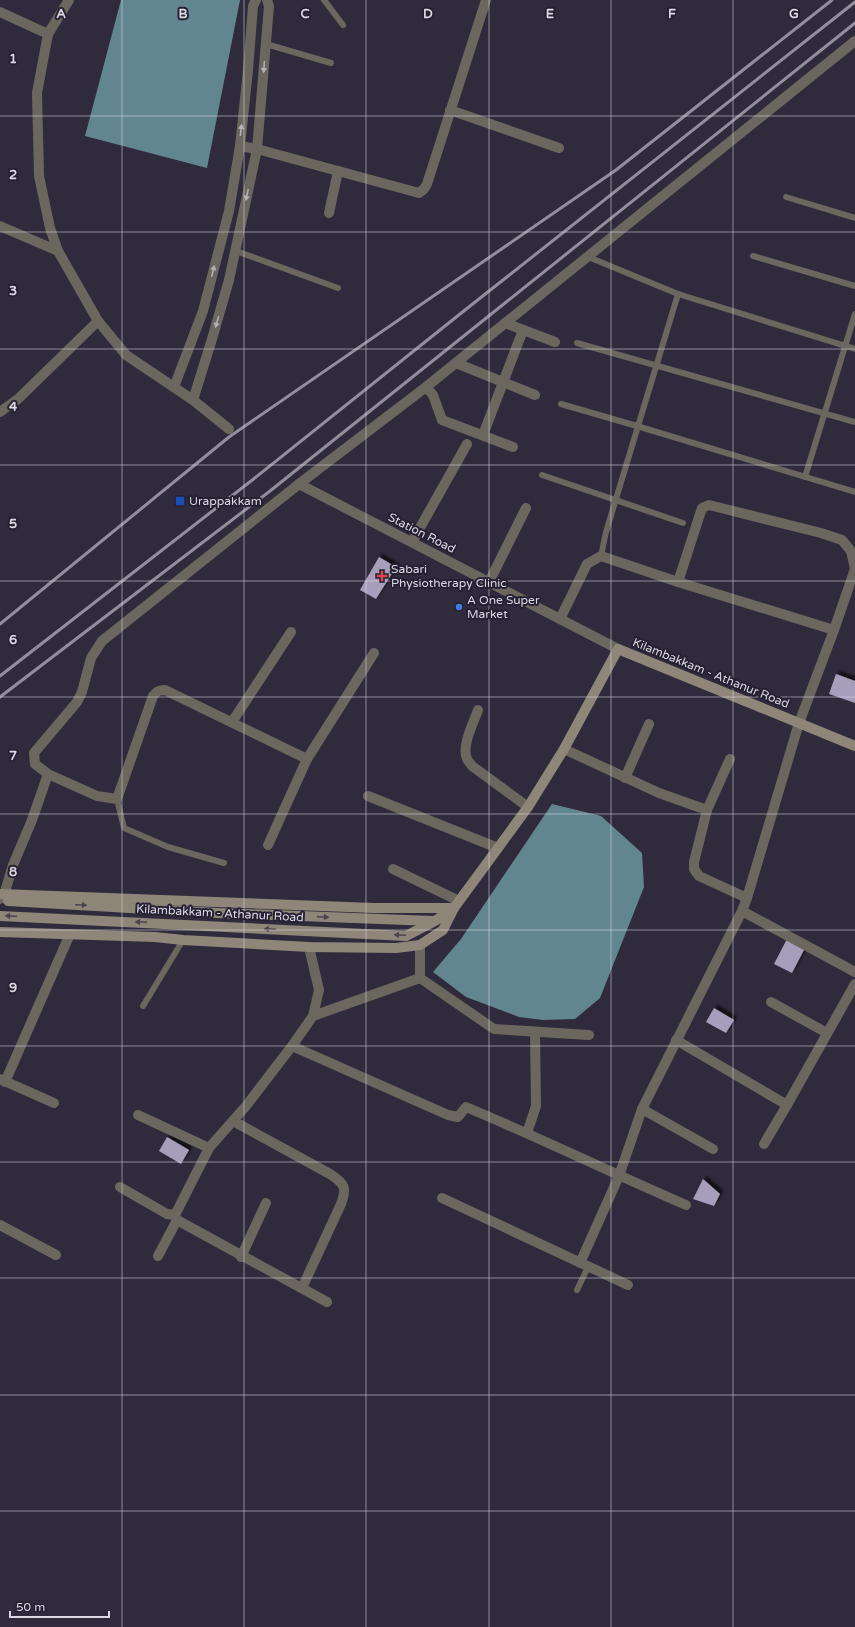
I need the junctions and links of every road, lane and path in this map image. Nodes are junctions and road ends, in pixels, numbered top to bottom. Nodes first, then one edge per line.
1 (69, 0) edge
2 (256, 0) edge
3 (267, 0) edge
4 (324, 0) edge
5 (486, 0) edge
6 (0, 12) edge
7 (343, 25) dead end
8 (48, 34) junction
9 (855, 41) edge
10 (266, 44) junction
11 (331, 63) dead end
12 (450, 110) junction
13 (240, 146) junction
14 (559, 148) dead end
15 (257, 149) junction
16 (338, 171) junction
17 (786, 196) dead end
18 (329, 214) dead end
19 (855, 218) edge
20 (0, 226) edge
21 (58, 251) junction
22 (236, 251) junction
23 (586, 256) junction
24 (754, 256) dead end
25 (855, 286) edge
26 (338, 288) dead end
27 (678, 294) junction
28 (855, 314) edge
29 (98, 321) junction
30 (505, 323) junction
31 (523, 330) junction
32 (555, 342) dead end
33 (577, 343) dead end
34 (845, 346) junction
35 (855, 348) edge
36 (456, 363) junction
37 (657, 365) junction
38 (502, 382) junction
39 (426, 386) junction
40 (174, 387) junction
41 (535, 395) dead end
42 (193, 400) junction
43 (560, 404) dead end
44 (0, 412) edge
45 (825, 413) junction
46 (855, 422) edge
47 (637, 426) junction
48 (229, 429) dead end
49 (483, 436) junction
50 (467, 444) dead end
51 (513, 447) dead end
52 (542, 475) dead end
53 (805, 477) junction
54 (299, 484) junction
55 (855, 492) edge
56 (615, 499) junction
57 (526, 508) dead end
58 (683, 523) dead end
59 (412, 542) junction
60 (601, 556) junction
61 (489, 582) junction
62 (678, 582) junction
63 (560, 619) junction
64 (834, 630) junction
65 (291, 632) dead end
66 (618, 649) junction
67 (374, 653) dead end
68 (478, 710) dead end
69 (232, 722) junction
70 (799, 723) junction
71 (649, 724) dead end
72 (855, 746) edge
73 (564, 749) junction
74 (306, 759) junction
75 (730, 759) dead end
76 (48, 774) junction
77 (625, 778) junction
78 (368, 796) dead end
79 (116, 799) junction
80 (528, 807) junction
81 (707, 810) junction
82 (268, 845) dead end
83 (498, 848) junction
84 (224, 863) dead end
85 (393, 869) dead end
86 (1, 897) edge
87 (747, 898) junction
88 (456, 904) junction
89 (742, 911) junction
90 (0, 916) edge
91 (435, 921) junction
92 (0, 932) edge
93 (70, 934) junction
94 (183, 940) junction
95 (420, 945) junction
96 (309, 946) junction
97 (855, 972) edge
98 (420, 978) junction
99 (855, 984) edge
100 (771, 1002) dead end
101 (143, 1006) dead end
102 (313, 1016) junction
103 (534, 1032) junction
104 (827, 1033) junction
105 (589, 1035) dead end
106 (676, 1040) junction
107 (292, 1046) junction
108 (3, 1080) edge
109 (54, 1103) dead end
110 (787, 1105) junction
111 (642, 1109) junction
112 (138, 1115) dead end
113 (234, 1121) junction
114 (527, 1133) junction
115 (764, 1144) dead end
116 (209, 1148) junction
117 (713, 1149) dead end
118 (619, 1176) junction
119 (120, 1187) dead end
120 (442, 1198) dead end
121 (266, 1203) dead end
122 (686, 1205) dead end
123 (176, 1218) junction
124 (0, 1225) edge
125 (56, 1255) dead end
126 (158, 1256) dead end
127 (241, 1257) junction
128 (584, 1265) junction
129 (628, 1285) dead end
130 (302, 1288) junction
131 (577, 1290) dead end
132 (327, 1302) dead end

1 - 8 street
13 -> 2 street
3 - 10 street
4 - 7 lane
5 - 12 street
6 - 8 street
8 - 21 street
9 - 23 street
10 - 11 lane
10 -> 15 street
12 - 14 street
12 - 16 street
13 - 15 street
40 -> 13 street
15 - 16 street
15 -> 22 street
16 - 18 street
17 - 19 lane
20 - 21 street
21 - 29 street
22 - 26 lane
22 -> 42 street
23 - 27 lane
23 - 30 street
24 - 25 lane
27 - 34 lane
27 - 37 lane
28 - 34 lane
29 - 40 street
29 - 44 street
30 - 31 street
30 - 36 street
31 - 32 street
31 - 38 street
33 - 37 lane
34 - 35 lane
34 - 45 lane
36 - 38 street
36 - 39 street
37 - 45 lane
37 - 47 lane
38 - 41 street
38 - 49 street
39 - 49 street
39 - 54 street
40 - 42 street
42 - 48 street
43 - 47 lane
45 - 46 lane
45 - 53 lane
47 - 53 lane
47 - 56 lane
49 - 51 street
50 - 59 street
52 - 56 lane
53 - 55 lane
54 - 59 street, Station Road
54 - 76 street
56 - 58 lane
56 - 60 lane
57 - 61 street
59 - 61 street, Station Road
60 - 62 street
60 - 63 street
61 - 63 street, Station Road
62 - 64 street
62 - 64 street
63 - 66 street, Station Road
64 - 70 street
65 - 69 street
66 - 70 street, Kilambakkam - Athanur Road
66 - 73 street, Kilambakkam - Athanur Road
67 - 74 street
68 - 80 street
69 - 74 street
69 - 79 street
70 - 72 street, Kilambakkam - Athanur Road
70 - 87 street
71 - 77 street
73 - 77 street
73 - 80 street, Kilambakkam - Athanur Road
74 - 82 street
75 - 81 street
76 - 79 street
76 - 86 street
77 - 81 street
78 - 83 street
79 - 84 lane
80 - 83 street, Kilambakkam - Athanur Road
81 - 87 street
83 - 88 street, Kilambakkam - Athanur Road
85 - 88 street
86 - 88 street
86 -> 91 street, Kilambakkam - Athanur Road
87 - 89 street
88 - 91 street, Kilambakkam - Athanur Road
88 - 95 street
89 - 97 street
89 - 106 street
91 -> 90 street, Kilambakkam - Athanur Road
92 - 93 street
93 - 94 street
93 - 108 street
94 - 96 street
94 - 101 lane
95 - 96 street
95 - 98 street
96 - 102 street
98 - 102 street
98 - 103 street
99 - 104 street
100 - 104 street
102 - 107 street
103 - 105 street
103 - 114 street
104 - 110 street
106 - 110 street
106 - 111 street
107 - 113 street
107 - 114 street
108 - 109 street
110 - 115 street
111 - 117 street
111 - 118 street
112 - 116 street
113 - 116 street
113 - 130 street
114 - 118 street
116 - 123 street
118 - 122 street
118 - 128 street
119 - 123 street
120 - 128 street
121 - 127 street
123 - 126 street
123 - 127 street
124 - 125 street
127 - 130 street
128 - 129 street
128 - 131 lane
130 - 132 street

